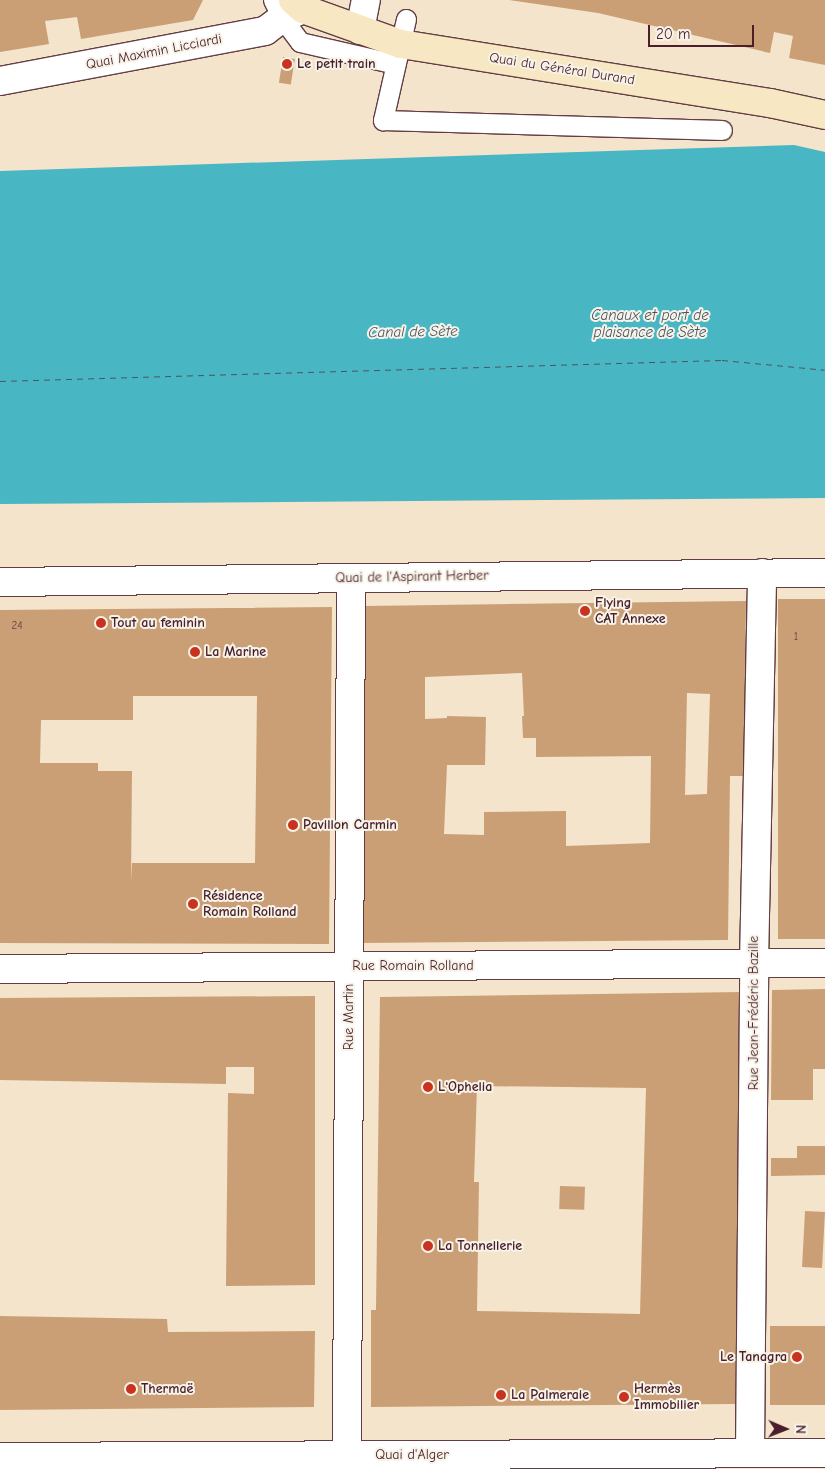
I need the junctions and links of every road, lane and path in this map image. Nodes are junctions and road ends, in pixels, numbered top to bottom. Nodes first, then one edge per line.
1 (366, 0) edge
2 (288, 7) edge
3 (360, 30) junction
4 (401, 42) junction
5 (0, 81) edge
6 (825, 116) edge
7 (722, 130) dead end
8 (762, 573) junction
9 (825, 573) edge
10 (351, 578) junction
11 (0, 582) edge
12 (754, 963) junction
13 (825, 963) edge
14 (350, 966) junction
15 (0, 969) edge
16 (825, 1453) edge
17 (750, 1454) junction
18 (0, 1458) edge
19 (345, 1462) edge
20 (145, 1463) edge

1 - 3 street
2 - 3 main road, Quai du Général Durand
2 - 4 lane
2 - 5 street, Quai Maximin Licciardi
3 - 4 main road, Quai du Général Durand
4 - 6 main road, Quai du Général Durand
4 - 7 lane
8 - 9 street, Quai de l'Aspirant Herber
8 - 10 street, Quai de l'Aspirant Herber
8 - 12 street, Rue Jean-Frédéric Bazille
10 - 11 street, Quai de l'Aspirant Herber
10 - 14 street, Rue Martin
12 - 13 street, Rue Romain Rolland
12 - 14 street, Rue Romain Rolland
12 - 17 street, Rue Jean-Frédéric Bazille
14 - 15 street, Rue Romain Rolland
14 - 19 street, Rue Martin
16 - 17 street, Quai d'Alger
17 - 19 street, Quai d'Alger
18 - 20 street, Quai d'Alger
19 - 20 street, Quai d'Alger

